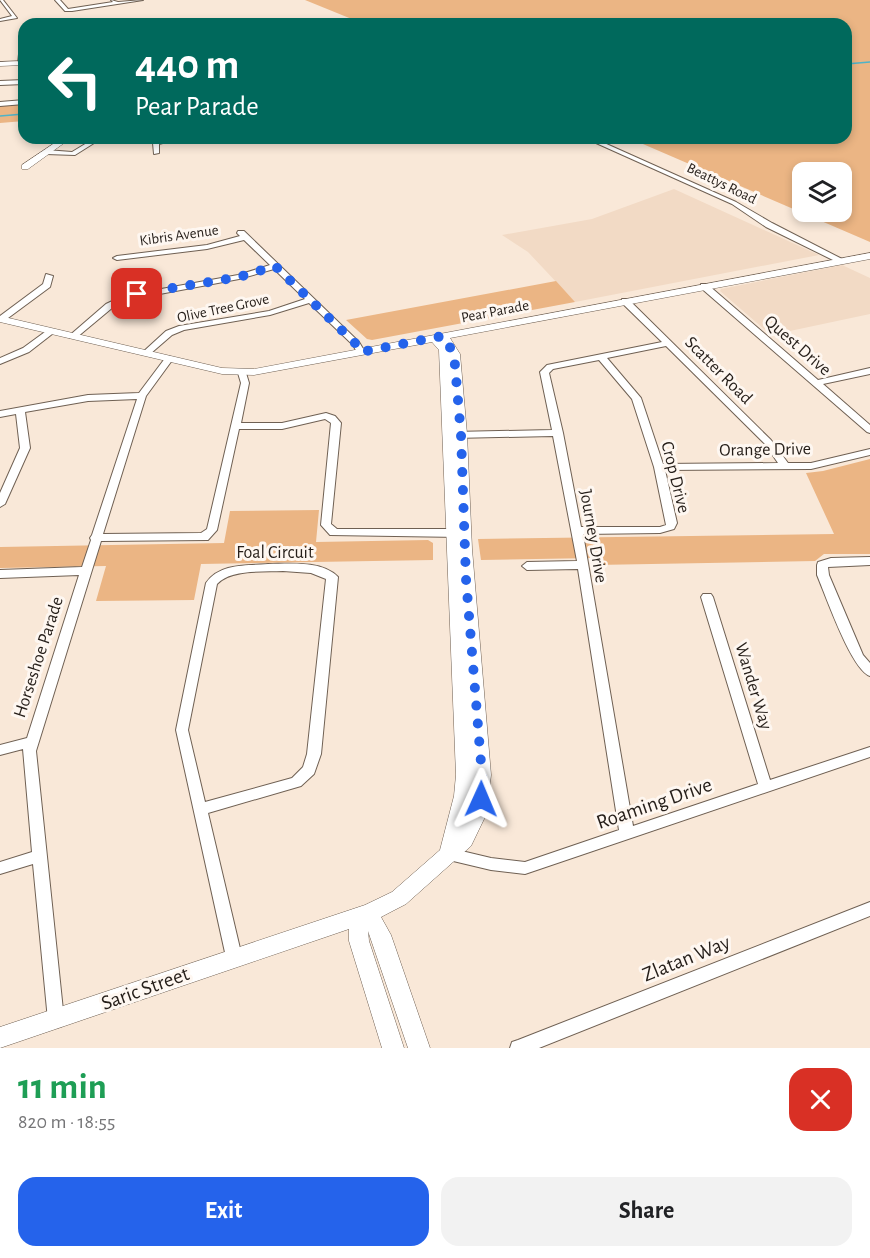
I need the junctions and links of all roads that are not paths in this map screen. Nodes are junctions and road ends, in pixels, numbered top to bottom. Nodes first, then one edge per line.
1 (1, 0) edge
2 (57, 0) edge
3 (141, 0) edge
4 (115, 2) edge
5 (7, 7) junction
6 (0, 8) edge
7 (0, 20) edge
8 (18, 63) edge
9 (0, 64) edge
10 (18, 82) edge
11 (0, 83) edge
12 (18, 102) edge
13 (0, 104) edge
14 (58, 144) edge
15 (89, 144) edge
16 (156, 144) edge
17 (601, 144) edge
18 (46, 152) junction
19 (156, 153) dead end
20 (25, 167) dead end
21 (870, 256) edge
22 (117, 258) dead end
23 (840, 260) junction
24 (275, 266) junction
25 (49, 276) dead end
26 (704, 286) junction
27 (310, 300) junction
28 (626, 301) junction
29 (0, 319) edge
30 (52, 331) junction
31 (73, 336) junction
32 (439, 337) junction
33 (668, 343) junction
34 (147, 352) junction
35 (361, 352) junction
36 (601, 357) junction
37 (169, 359) junction
38 (0, 361) edge
39 (870, 371) edge
40 (242, 373) junction
41 (816, 383) junction
42 (142, 396) junction
43 (20, 410) junction
44 (0, 414) edge
45 (235, 426) junction
46 (870, 430) edge
47 (558, 433) junction
48 (455, 435) junction
49 (870, 452) edge
50 (785, 466) junction
51 (659, 467) junction
52 (0, 504) edge
53 (577, 531) junction
54 (457, 533) junction
55 (95, 538) junction
56 (870, 561) edge
57 (582, 565) junction
58 (527, 566) dead end
59 (85, 571) junction
60 (0, 574) edge
61 (707, 597) dead end
62 (870, 671) edge
63 (31, 742) junction
64 (0, 750) edge
65 (870, 752) edge
66 (766, 787) junction
67 (200, 809) junction
68 (627, 834) junction
69 (449, 854) junction
70 (39, 856) junction
71 (0, 868) edge
72 (870, 909) edge
73 (363, 915) junction
74 (234, 957) junction
75 (56, 1020) junction
76 (0, 1038) edge
77 (393, 1048) edge
78 (419, 1048) edge
79 (518, 1048) edge

1 - 5 street
2 - 4 street
3 - 4 street
5 - 6 street
5 - 7 street
8 - 9 street
10 - 11 street
12 - 13 street
14 - 18 street
15 - 18 street
16 - 19 street
17 - 23 street, Beattys Road
18 - 20 street
21 - 23 street, Pear Parade
22 - 24 street, Kibris Avenue
23 - 26 street, Pear Parade
24 - 27 street
24 - 31 street
25 - 29 street
26 - 28 street, Pear Parade
26 - 41 street, Quest Drive
27 - 34 street, Olive Tree Grove
27 - 35 street
28 - 32 street, Pear Parade
28 - 33 street, Scatter Road
29 - 30 street, Pear Parade
30 - 31 street, Pear Parade
30 - 38 street
31 - 34 street, Pear Parade
32 - 35 street, Pear Parade
32 - 48 street, Saric Street
33 - 36 street, Journey Drive
33 - 50 street, Scatter Road
34 - 37 street, Pear Parade
35 - 40 street, Pear Parade
36 - 47 street, Journey Drive
36 - 51 street, Crop Drive
37 - 40 street, Pear Parade
37 - 42 street, Horseshoe Parade
39 - 41 street
40 - 45 street
41 - 46 street, Quest Drive
42 - 43 street
42 - 55 street, Horseshoe Parade
43 - 44 street
43 - 52 street
45 - 54 street
45 - 55 street
47 - 48 street
47 - 53 street, Journey Drive
48 - 54 street, Saric Street
49 - 50 street, Orange Drive
50 - 51 street, Orange Drive
51 - 53 street, Crop Drive
53 - 57 street, Journey Drive
54 - 69 street, Saric Street
55 - 59 street, Horseshoe Parade
56 - 62 street
57 - 58 street
57 - 68 street, Journey Drive
59 - 60 street
59 - 63 street, Horseshoe Parade
61 - 66 street, Wander Way
63 - 64 street
63 - 70 street, Horseshoe Parade
65 - 66 street, Roaming Drive
66 - 68 street, Roaming Drive
67 - 67 street, Foal Circuit
67 - 74 street, Foal Circuit
68 - 69 street, Roaming Drive
69 - 73 street, Saric Street
70 - 71 street
70 - 75 street, Horseshoe Parade
72 - 79 street, Zlatan Way
73 - 74 street, Saric Street
73 - 77 street
73 - 78 street
74 - 75 street, Saric Street
75 - 76 street, Saric Street

